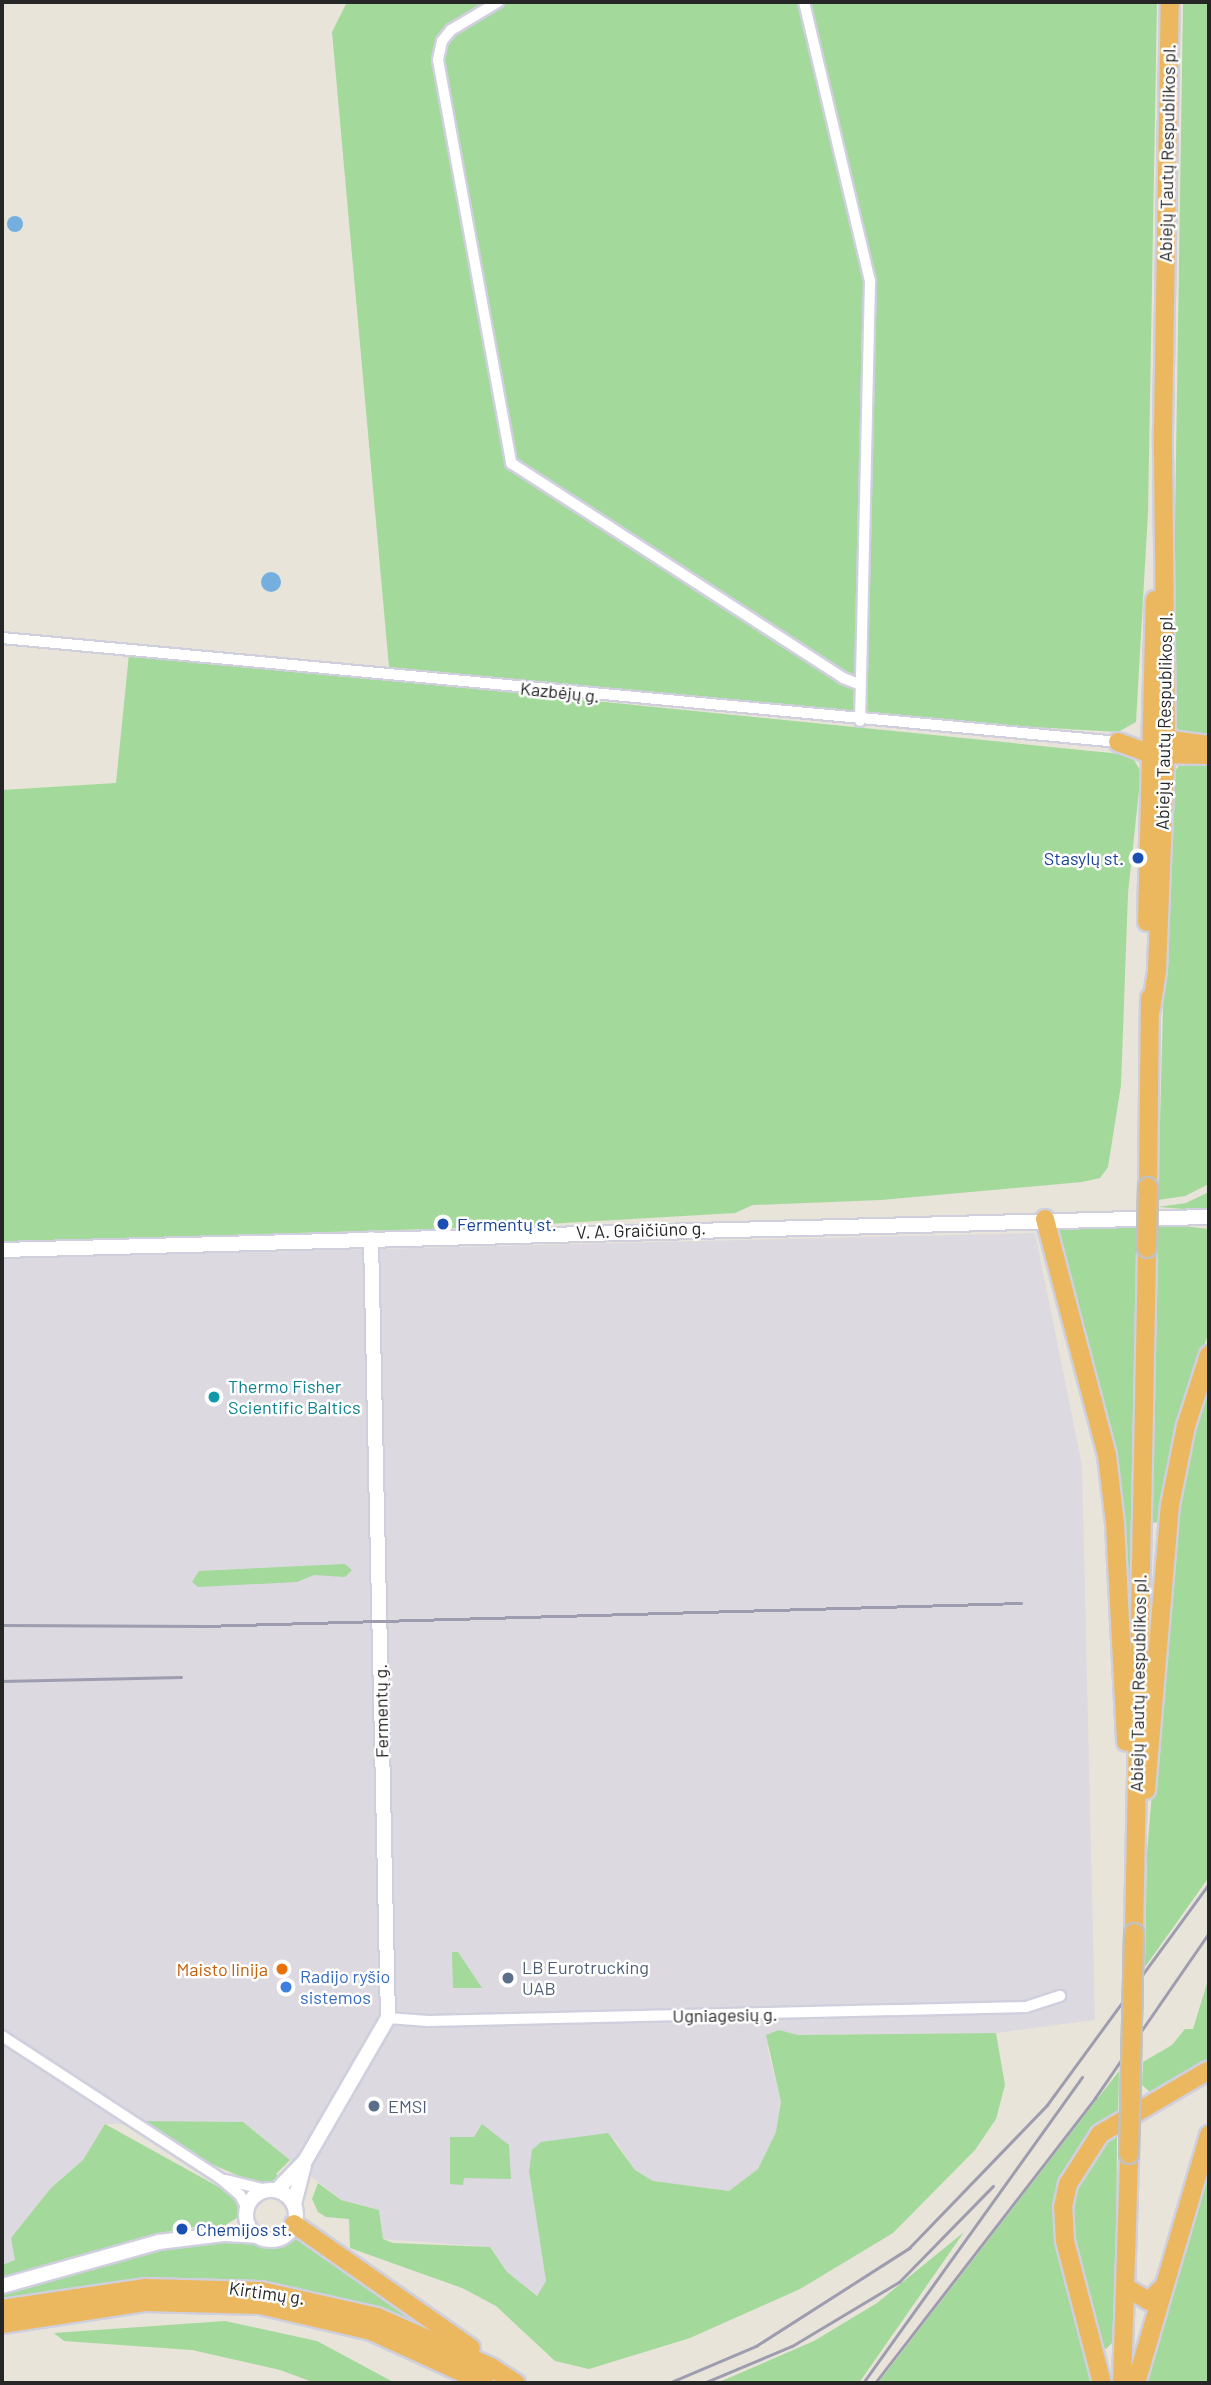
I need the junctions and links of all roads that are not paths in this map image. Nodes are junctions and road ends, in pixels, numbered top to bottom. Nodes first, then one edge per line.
1 (498, 2) edge
2 (804, 2) edge
3 (1170, 2) edge
4 (2, 638) edge
5 (861, 685) junction
6 (860, 721) junction
7 (1118, 742) joint
8 (1209, 745) edge
9 (1159, 746) junction
10 (1209, 755) edge
11 (1045, 1219) junction
12 (1205, 1219) edge
13 (371, 1239) junction
14 (2, 1250) edge
15 (1209, 1354) edge
16 (1135, 1822) junction
17 (1135, 1848) junction
18 (1060, 1996) dead end
19 (388, 2018) junction
20 (2, 2036) edge
21 (1205, 2076) edge
22 (1209, 2135) edge
23 (306, 2161) junction
24 (221, 2179) junction
25 (272, 2190) junction
26 (294, 2204) junction
27 (246, 2213) junction
28 (294, 2224) junction
29 (223, 2234) junction
30 (258, 2236) junction
31 (2, 2287) edge
32 (1163, 2287) junction
33 (1127, 2288) junction
34 (2, 2309) edge
35 (2, 2324) edge
36 (1123, 2356) junction
37 (491, 2373) edge
38 (516, 2383) edge
39 (1102, 2383) edge
40 (1122, 2383) edge
41 (1128, 2383) edge
42 (1136, 2383) edge

1 - 5 street
2 - 5 street
3 - 9 highway, Abiejų Tautų Respublikos pl.
4 - 6 street, Kazbėjų g.
5 - 6 street
6 - 7 street, Kazbėjų g.
7 - 9 highway
8 - 9 highway
9 - 10 highway
9 - 16 highway, Abiejų Tautų Respublikos pl., bridge
11 - 12 main road, V. A. Graičiūno g.
11 - 13 main road, V. A. Graičiūno g.
11 - 16 highway
13 - 14 main road, V. A. Graičiūno g.
13 - 19 main road, Fermentų g.
15 - 17 highway
16 - 17 highway, Abiejų Tautų Respublikos pl.
17 - 33 highway, Abiejų Tautų Respublikos pl., bridge
18 - 19 street, Ugniagesių g.
19 - 23 main road
20 - 24 street
21 - 39 highway
22 - 32 highway
23 - 25 main road
23 - 26 main road
24 - 25 street
24 - 27 street
25 - 26 main road
25 - 27 main road
26 - 28 main road
27 - 29 main road
27 - 30 main road
28 - 30 main road
28 - 37 highway
29 - 30 main road
29 - 31 main road
32 - 33 highway
32 - 42 highway
33 - 36 highway, Abiejų Tautų Respublikos pl.
34 - 37 highway, Kirtimų g.
35 - 37 highway, Kirtimų g.
36 - 40 highway, Abiejų Tautų Respublikos pl.
36 - 41 highway, Abiejų Tautų Respublikos pl.
37 - 38 highway, Kirtimų g.

